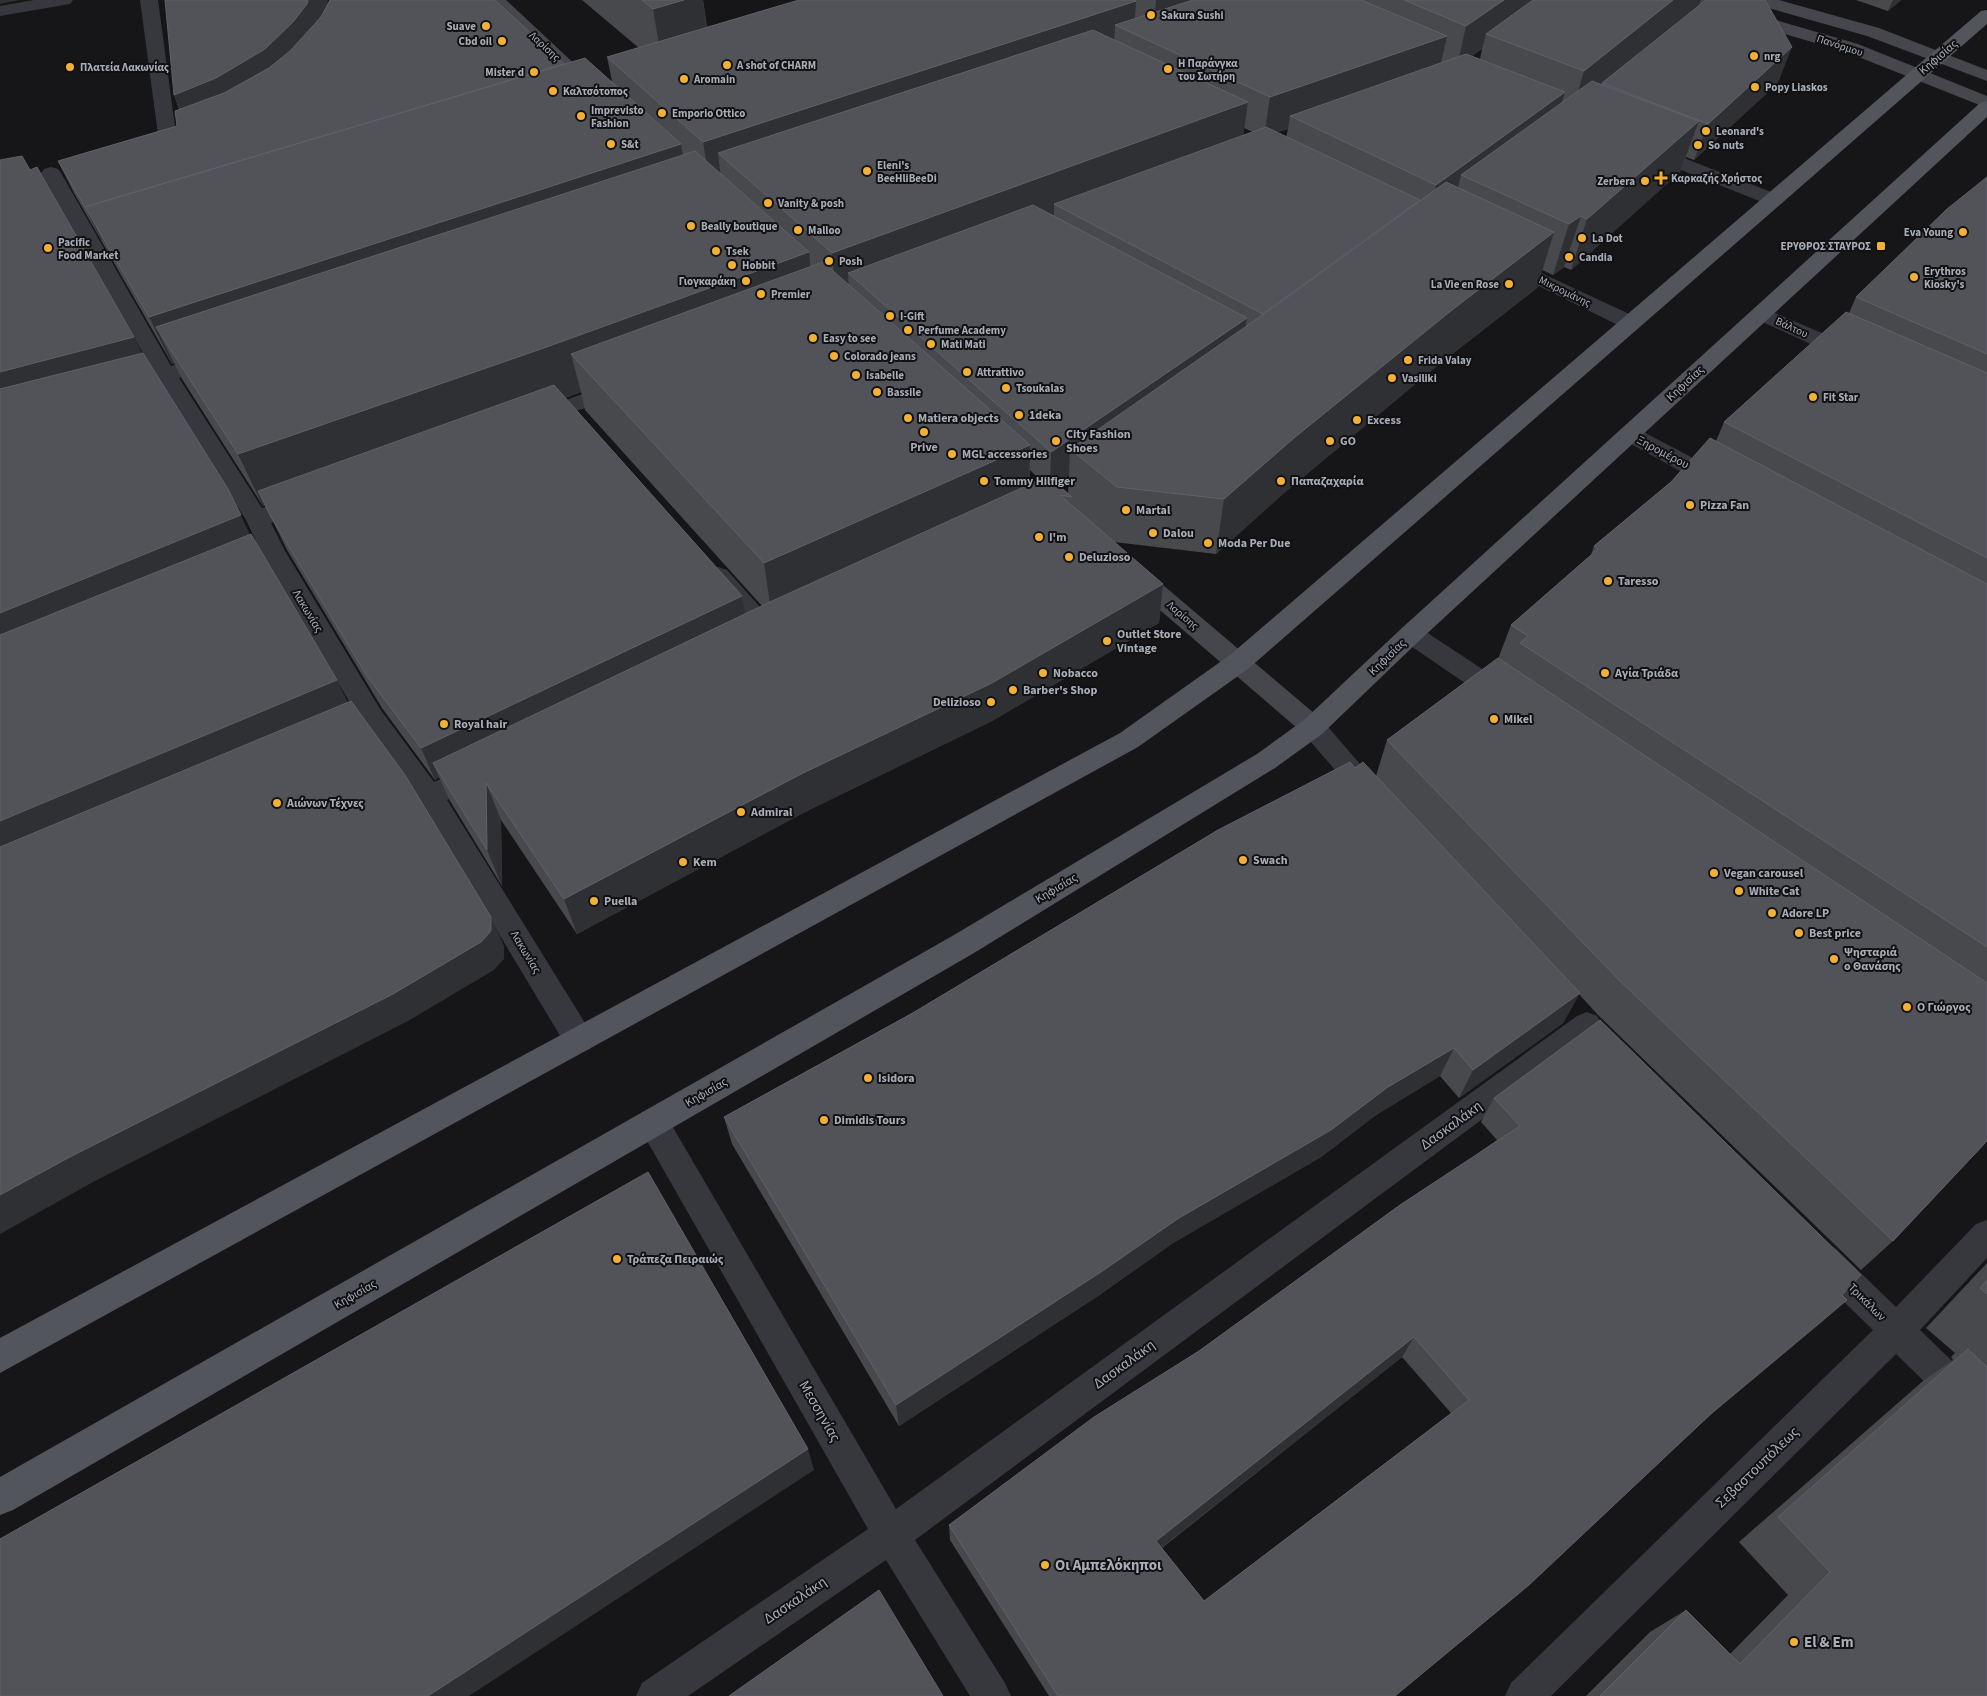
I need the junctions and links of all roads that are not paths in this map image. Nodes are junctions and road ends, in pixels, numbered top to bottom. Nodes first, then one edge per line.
1 (149, 0) edge
2 (496, 0) edge
3 (1689, 0) edge
4 (1760, 0) edge
5 (58, 1) edge
6 (1715, 7) junction
7 (0, 11) edge
8 (1987, 15) edge
9 (1693, 25) edge
10 (1938, 57) junction
11 (1918, 74) junction
12 (1987, 76) edge
13 (598, 97) edge
14 (1987, 102) edge
15 (1987, 107) edge
16 (186, 136) edge
17 (168, 142) junction
18 (1629, 143) edge
19 (150, 147) edge
20 (51, 173) dead end
21 (1774, 200) junction
22 (1492, 256) edge
23 (1761, 313) junction
24 (1631, 323) junction
25 (232, 352) edge
26 (1871, 364) edge
27 (166, 374) junction
28 (641, 379) edge
29 (102, 392) edge
30 (520, 424) edge
31 (1630, 434) junction
32 (1734, 490) edge
33 (322, 496) edge
34 (257, 519) junction
35 (1114, 558) edge
36 (703, 559) edge
37 (768, 632) edge
38 (1411, 634) junction
39 (1239, 662) junction
40 (1524, 710) edge
41 (371, 716) junction
42 (1314, 727) junction
43 (344, 728) edge
44 (502, 761) edge
45 (430, 796) junction
46 (1390, 813) edge
47 (1587, 1025) dead end
48 (579, 1040) junction
49 (653, 1122) junction
50 (1987, 1235) edge
51 (1805, 1241) edge
52 (1896, 1331) junction
53 (0, 1356) edge
54 (1987, 1419) edge
55 (0, 1497) edge
56 (891, 1535) junction
57 (656, 1696) edge
58 (992, 1696) edge
59 (1524, 1696) edge

1 - 17 street
2 - 13 street, Λαρίσης
3 - 6 street, Πανόρμου
4 - 10 street, Πανόρμου
5 - 7 street
6 - 9 street
6 - 11 street, Πανόρμου
8 - 10 main road, Κηφισίας
10 - 11 main road, Κηφισίας
10 - 12 street, Πανόρμου
11 - 14 street, Πανόρμου
11 - 21 main road, Κηφισίας
15 - 23 main road, Κηφισίας
16 - 17 street
17 - 19 street
18 - 21 street
20 - 27 street, Λακωνίας
21 - 24 main road, Κηφισίας
22 - 24 street, Μικρομάνης
23 - 26 street, Βάλτου
23 - 31 main road, Κηφισίας
24 - 39 main road, Κηφισίας
25 - 27 street
27 - 29 street
27 - 34 street, Λακωνίας
28 - 30 street
31 - 32 street, Ξηρομέρου
31 - 38 main road, Κηφισίας
33 - 34 street
34 - 41 street, Λακωνίας
35 - 39 street, Λαρίσης
36 - 37 street
38 - 40 street
38 - 42 main road, Κηφισίας
39 - 42 street, Λαρίσης
39 - 48 main road, Κηφισίας
41 - 43 street
41 - 45 street, Λακωνίας
42 - 46 street
42 - 49 main road, Κηφισίας
44 - 45 street
45 - 48 street, Λακωνίας
47 - 56 street, Δασκαλάκη
48 - 53 main road, Κηφισίας
49 - 55 main road, Κηφισίας
49 - 56 street, Μεσσηνίας
50 - 52 street, Σεβαστουπόλεως
51 - 52 street, Τρικάλων
52 - 54 street, Τρικάλων
52 - 59 street, Σεβαστουπόλεως
56 - 57 street, Δασκαλάκη
56 - 58 street, Μεσσηνίας

